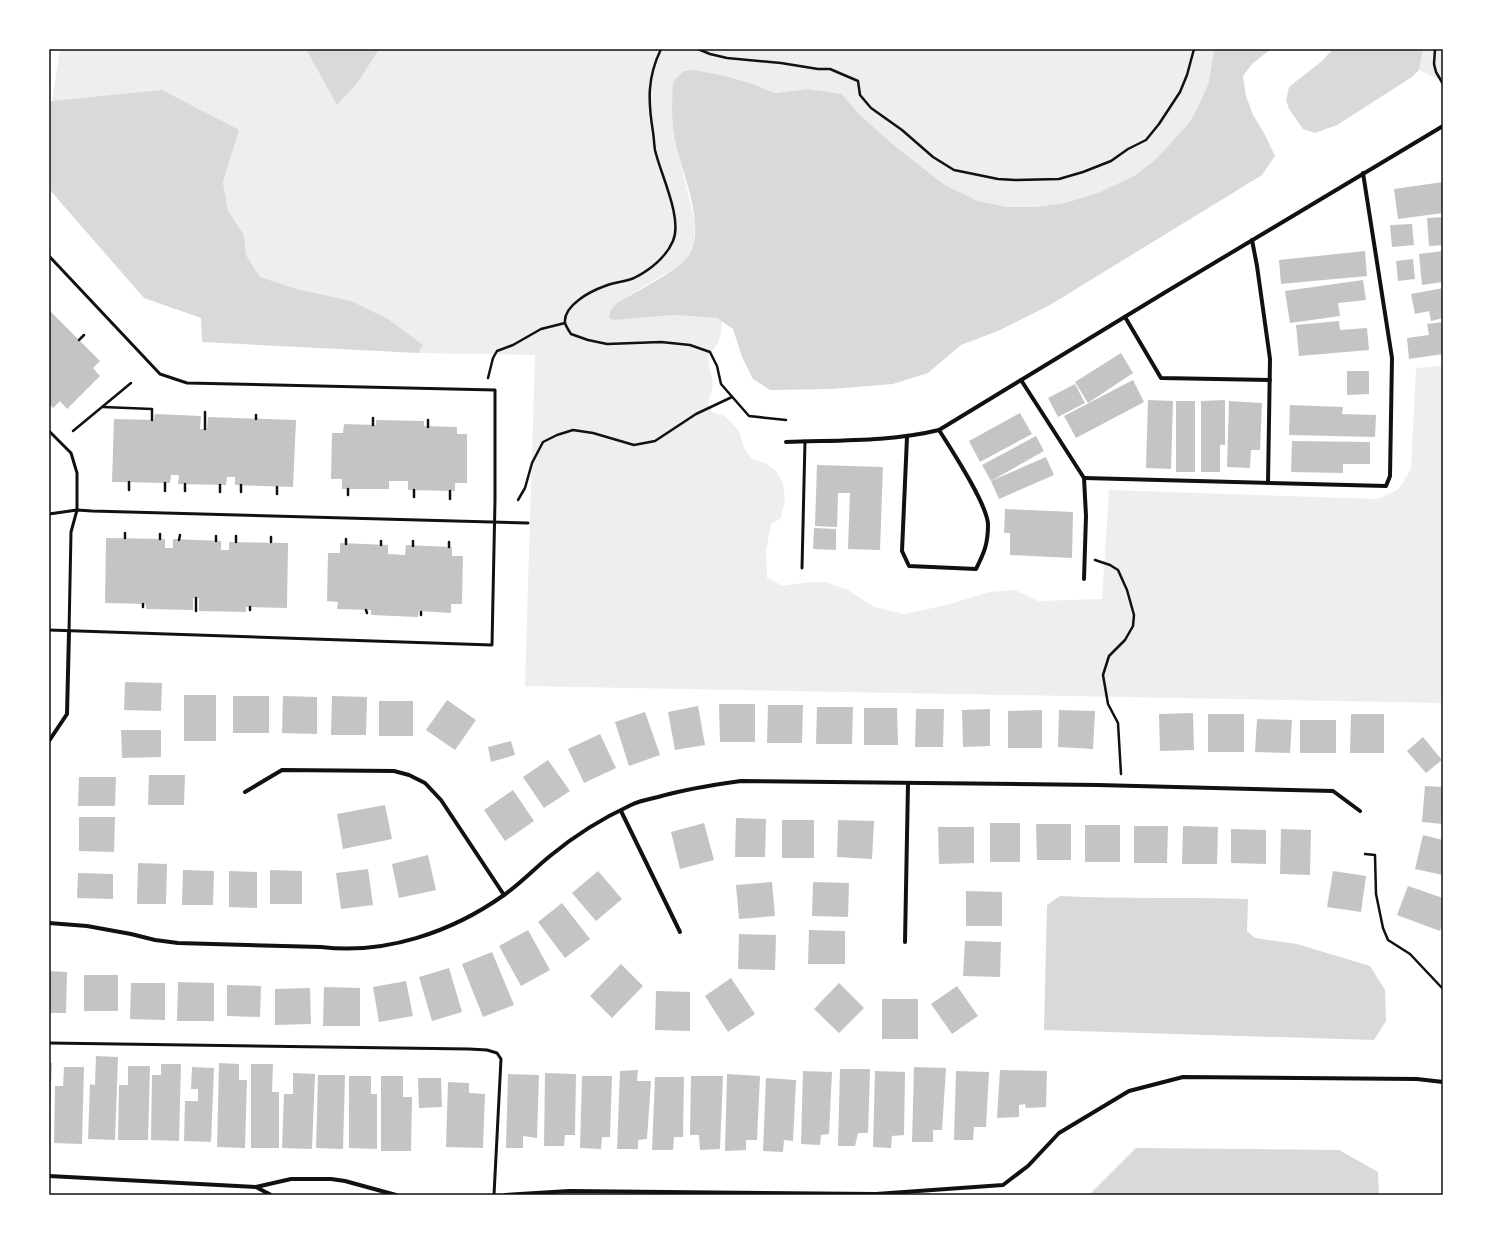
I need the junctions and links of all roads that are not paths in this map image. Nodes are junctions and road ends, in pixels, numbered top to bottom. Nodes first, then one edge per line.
1 (1443, 126) edge
2 (1364, 173) junction
3 (1252, 240) junction
4 (49, 256) edge
5 (1125, 317) junction
6 (1021, 380) junction
7 (1270, 380) junction
8 (940, 430) junction
9 (49, 431) edge
10 (907, 437) junction
11 (805, 441) junction
12 (786, 442) dead end
13 (1084, 478) junction
14 (1268, 483) junction
15 (77, 510) junction
16 (49, 514) edge
17 (495, 522) junction
18 (528, 523) dead end
19 (802, 568) dead end
20 (1084, 579) dead end
21 (49, 630) edge
22 (69, 632) junction
23 (49, 741) edge
24 (908, 783) junction
25 (245, 792) dead end
26 (621, 811) junction
27 (1360, 811) dead end
28 (504, 895) junction
29 (49, 923) edge
30 (680, 932) dead end
31 (905, 942) dead end
32 (49, 1043) edge
33 (1443, 1082) edge
34 (49, 1176) edge
35 (256, 1187) junction
36 (271, 1195) edge
37 (396, 1195) edge
38 (494, 1195) edge
39 (505, 1195) edge

1 - 2 street
2 - 3 street
2 - 14 street
3 - 5 street
3 - 7 street
4 - 17 lane
5 - 6 street
5 - 7 street
6 - 8 street
6 - 13 street
7 - 14 street
8 - 10 street
8 - 10 street
9 - 15 lane
10 - 11 street
11 - 12 street
11 - 19 lane
13 - 14 street
13 - 20 street
15 - 16 lane
15 - 17 lane
15 - 22 lane
17 - 18 lane
17 - 22 lane
21 - 22 lane
22 - 23 street
24 - 26 street
24 - 27 street
24 - 31 street
25 - 28 street
26 - 28 street
26 - 30 street
28 - 29 street
32 - 38 lane
33 - 39 street
34 - 35 street
35 - 36 street
35 - 37 street

